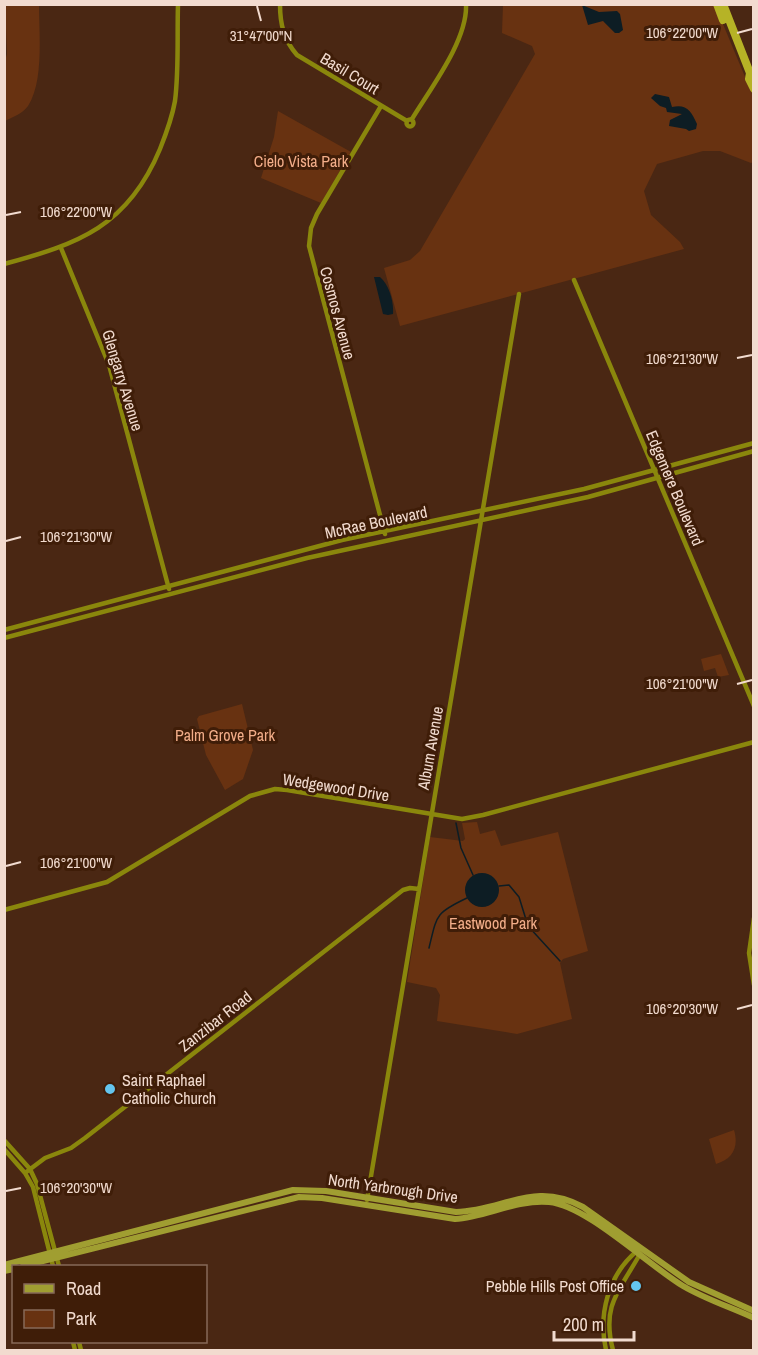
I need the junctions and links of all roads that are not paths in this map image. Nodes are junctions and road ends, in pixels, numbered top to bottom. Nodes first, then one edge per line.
1 (178, 4) edge
2 (280, 4) edge
3 (466, 4) edge
4 (720, 4) edge
5 (752, 75) edge
6 (753, 89) edge
7 (381, 106) junction
8 (61, 248) junction
9 (4, 264) edge
10 (574, 280) dead end
11 (519, 294) dead end
12 (753, 443) edge
13 (753, 451) edge
14 (655, 471) junction
15 (658, 479) junction
16 (483, 511) junction
17 (446, 519) junction
18 (481, 519) junction
19 (447, 527) junction
20 (384, 532) junction
21 (387, 539) junction
22 (168, 587) junction
23 (170, 594) junction
24 (4, 630) edge
25 (4, 638) edge
26 (753, 706) edge
27 (753, 742) edge
28 (431, 814) junction
29 (419, 889) junction
30 (4, 910) edge
31 (753, 918) edge
32 (753, 985) edge
33 (4, 1140) edge
34 (4, 1149) edge
35 (27, 1171) junction
36 (366, 1202) junction
37 (639, 1252) junction
38 (53, 1257) edge
39 (4, 1265) edge
40 (26, 1265) edge
41 (753, 1311) edge
42 (753, 1318) edge
43 (606, 1350) edge
44 (613, 1350) edge

1 - 8 street
2 - 7 street, Basil Court
3 - 7 street, Basil Court
4 - 5 highway
5 - 6 highway
7 - 20 street, Cosmos Avenue
8 - 9 street
8 - 22 street, Glengarry Avenue
10 - 14 street, Edgemere Boulevard
11 - 16 street, Album Avenue
12 - 14 street, McRae Boulevard
13 - 15 street, McRae Boulevard
14 - 15 street, Edgemere Boulevard
14 - 16 street, McRae Boulevard
15 - 18 street, McRae Boulevard
15 - 26 street, Edgemere Boulevard
16 - 17 street, McRae Boulevard
16 - 18 street, Album Avenue
17 - 19 street
17 - 20 street, McRae Boulevard
18 - 19 street, McRae Boulevard
18 - 28 street, Album Avenue
19 - 21 street, McRae Boulevard
20 - 21 street, Cosmos Avenue
20 - 22 street, McRae Boulevard
21 - 23 street, McRae Boulevard
22 - 23 street, Glengarry Avenue
22 - 24 street, McRae Boulevard
23 - 25 street, McRae Boulevard
27 - 28 street, Wedgewood Drive
28 - 29 street, Album Avenue
28 - 30 street, Wedgewood Drive
29 - 35 street, Zanzibar Road
29 - 36 street, Album Avenue
31 - 32 street
33 - 35 street
34 - 35 street
35 - 38 street
36 - 37 main road, North Yarbrough Drive
36 - 38 main road, North Yarbrough Drive
37 - 41 main road, North Yarbrough Drive
37 - 42 main road, North Yarbrough Drive
37 - 43 street
37 - 44 street
38 - 39 main road, North Yarbrough Drive
38 - 40 main road, North Yarbrough Drive

